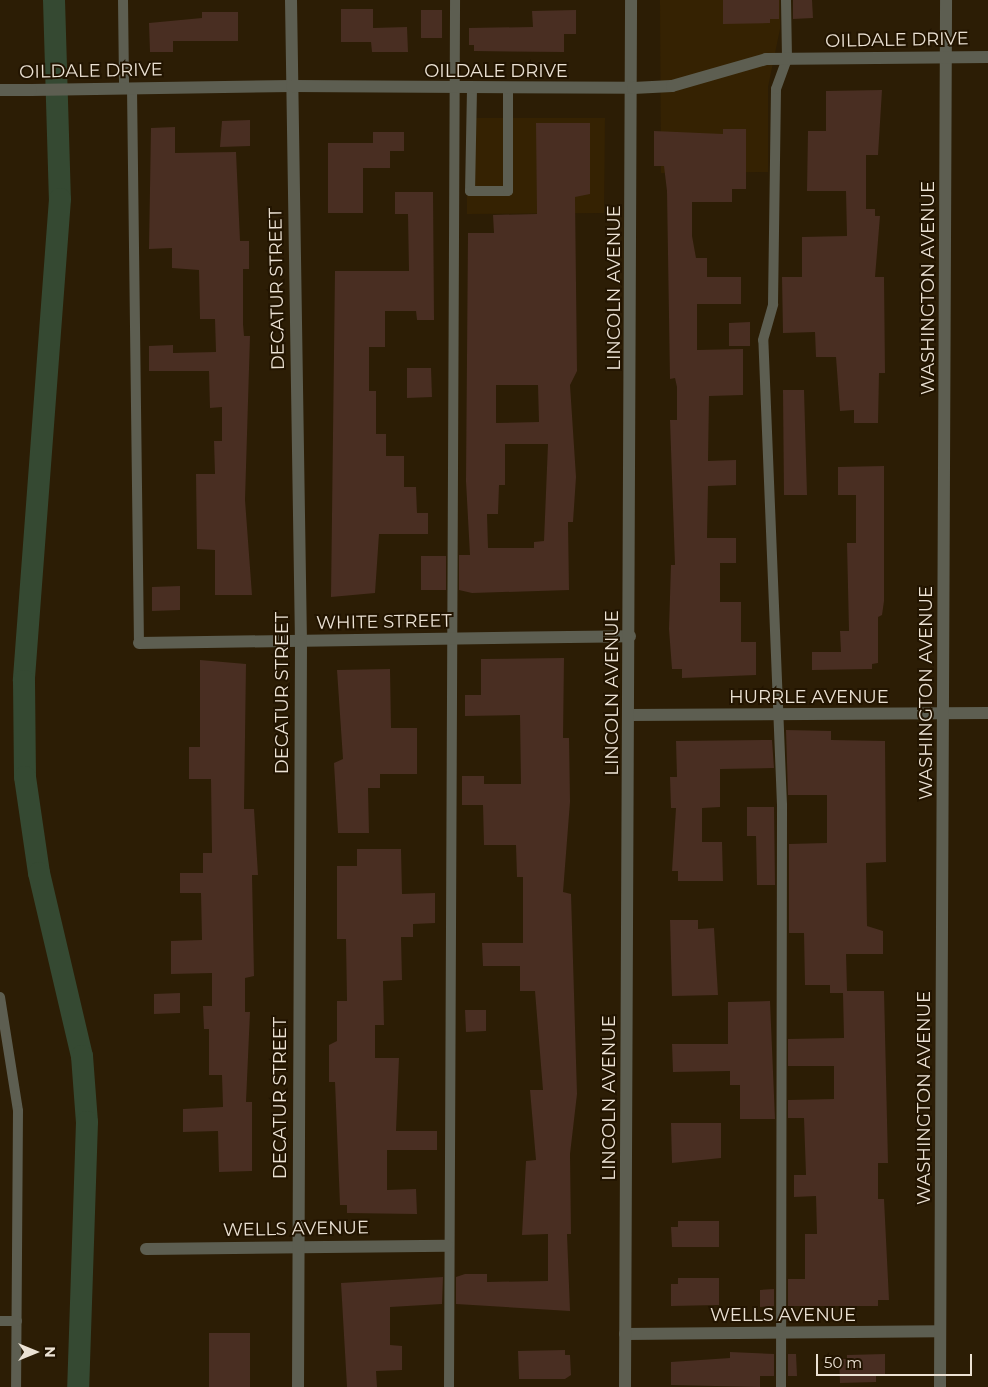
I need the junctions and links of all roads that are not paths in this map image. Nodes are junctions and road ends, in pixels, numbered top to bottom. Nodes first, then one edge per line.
1 (123, 0) edge
2 (291, 0) edge
3 (455, 0) edge
4 (631, 0) edge
5 (786, 0) edge
6 (946, 0) edge
7 (988, 56) edge
8 (947, 57) junction
9 (787, 58) junction
10 (292, 86) junction
11 (128, 88) junction
12 (633, 88) junction
13 (455, 89) junction
14 (472, 89) junction
15 (508, 89) junction
16 (0, 90) edge
17 (630, 636) junction
18 (451, 639) junction
19 (300, 641) junction
20 (139, 643) joint
21 (988, 713) edge
22 (943, 714) junction
23 (776, 715) junction
24 (629, 716) junction
25 (0, 997) edge
26 (297, 1246) junction
27 (447, 1246) junction
28 (146, 1249) dead end
29 (0, 1321) edge
30 (17, 1321) junction
31 (940, 1332) junction
32 (781, 1333) junction
33 (626, 1334) junction
34 (16, 1387) edge
35 (298, 1387) edge
36 (449, 1387) edge
37 (625, 1387) edge
38 (780, 1387) edge
39 (940, 1387) edge

1 - 11 lane
2 - 10 street, DECATUR STREET
3 - 13 lane
4 - 12 street, LINCOLN AVENUE
5 - 9 lane
6 - 8 street, WASHINGTON AVENUE
7 - 8 street, OILDALE DRIVE
8 - 9 street, OILDALE DRIVE
8 - 22 street, WASHINGTON AVENUE
9 - 12 street, OILDALE DRIVE
9 - 23 lane
10 - 11 street, OILDALE DRIVE
10 - 13 street, OILDALE DRIVE
10 - 19 street, DECATUR STREET
11 - 16 street, OILDALE DRIVE
11 - 20 lane
12 - 15 street, OILDALE DRIVE
12 - 17 street, LINCOLN AVENUE
13 - 14 street, OILDALE DRIVE
13 - 18 lane
14 - 15 street, OILDALE DRIVE
14 - 15 lane
17 - 18 street, WHITE STREET
17 - 24 street, LINCOLN AVENUE
18 - 19 street, WHITE STREET
18 - 27 lane
19 - 20 street, WHITE STREET
19 - 26 street, DECATUR STREET
21 - 22 street, HURRLE AVENUE
22 - 23 street, HURRLE AVENUE
22 - 31 street, WASHINGTON AVENUE
23 - 24 street, HURRLE AVENUE
23 - 32 lane
24 - 33 street, LINCOLN AVENUE
25 - 30 lane
26 - 27 street, WELLS AVENUE
26 - 28 street, WELLS AVENUE
26 - 35 street, DECATUR STREET
27 - 36 lane
29 - 30 lane
30 - 34 lane
31 - 32 street, WELLS AVENUE
31 - 39 street, WASHINGTON AVENUE
32 - 33 street, WELLS AVENUE
32 - 38 lane
33 - 37 street, LINCOLN AVENUE

